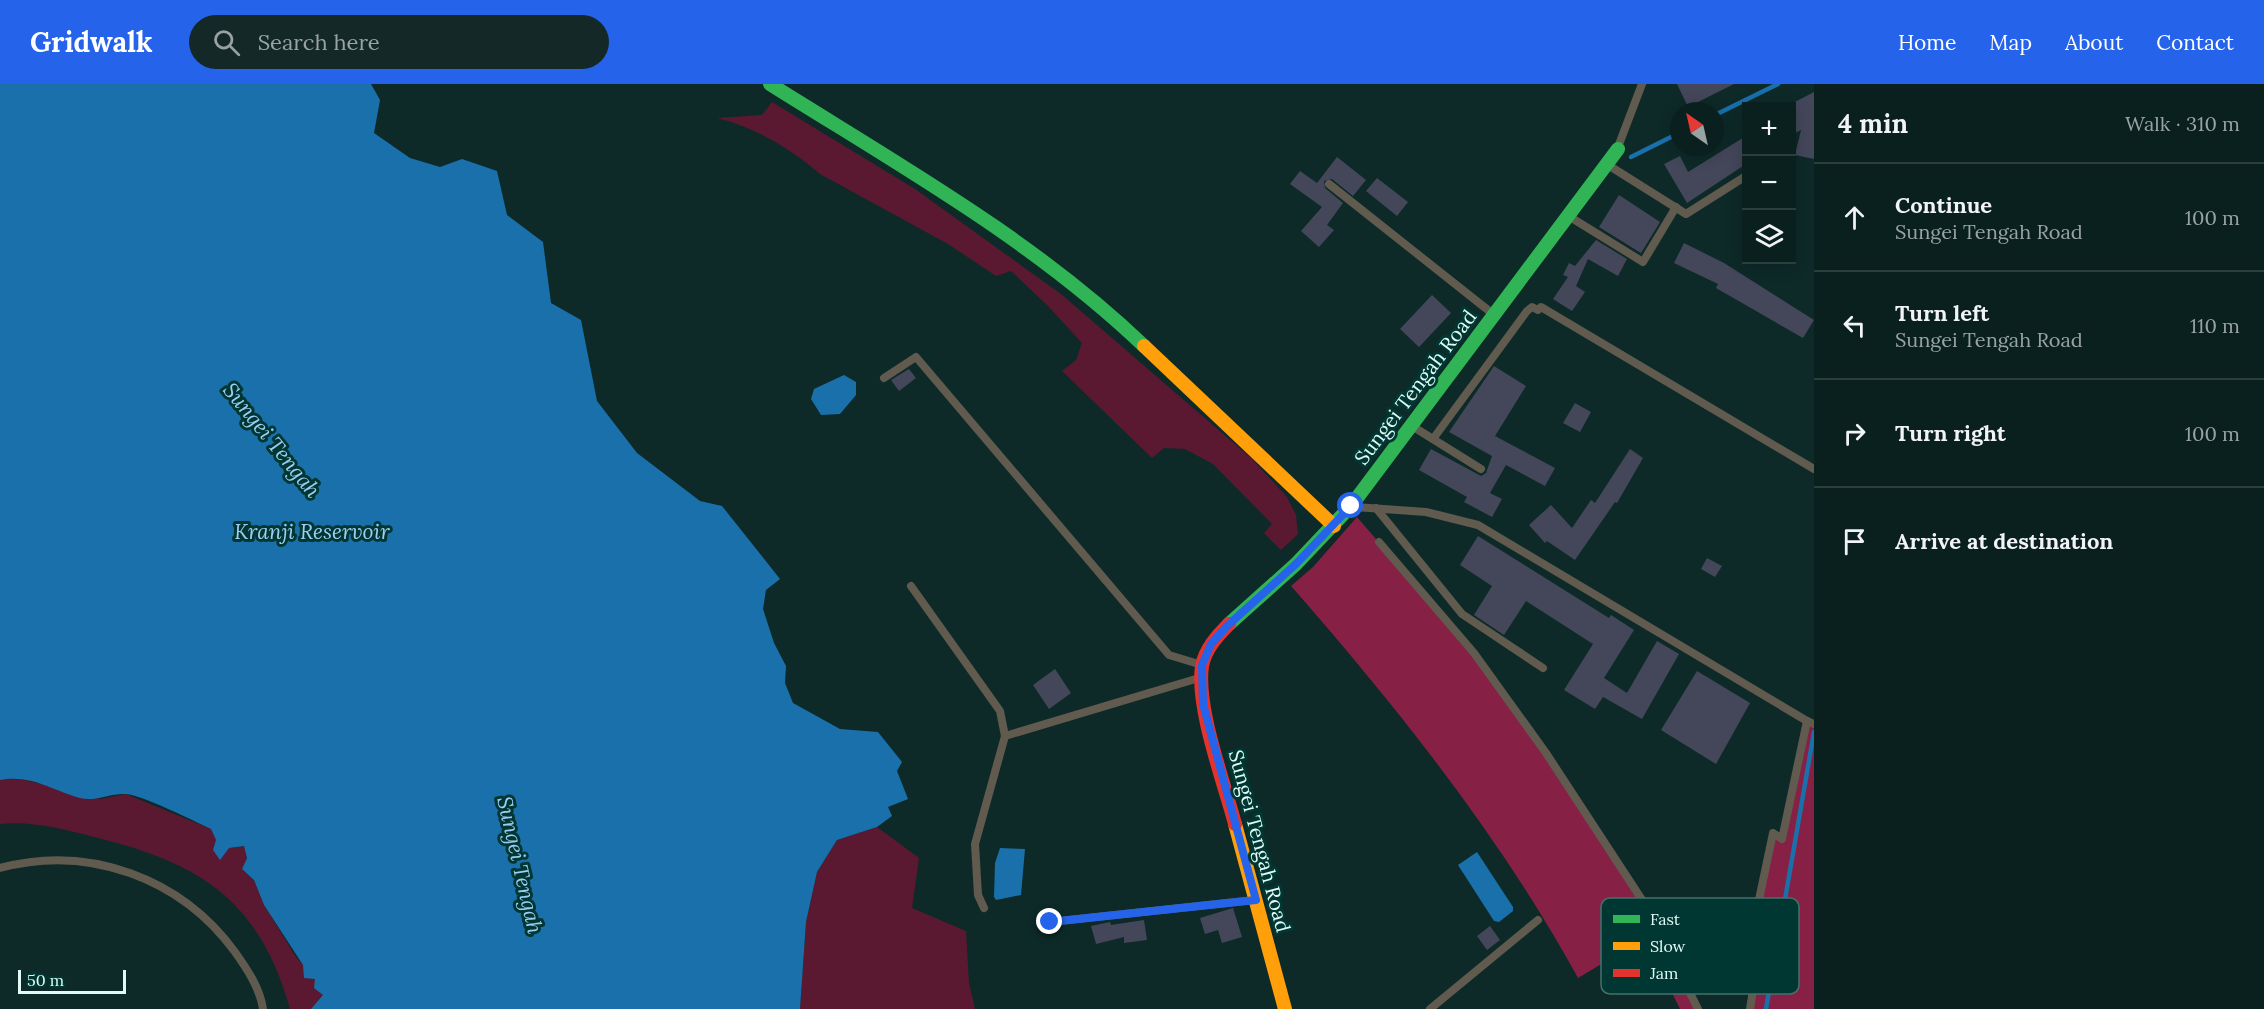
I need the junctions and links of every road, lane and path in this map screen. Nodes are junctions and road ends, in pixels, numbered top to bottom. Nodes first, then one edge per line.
1 (770, 84) edge
2 (1642, 84) edge
3 (1618, 149) joint
4 (1606, 164) junction
5 (1742, 179) edge
6 (1329, 184) dead end
7 (1676, 207) junction
8 (1569, 216) junction
9 (1494, 315) junction
10 (884, 378) dead end
11 (1411, 425) junction
12 (1432, 438) junction
13 (1814, 469) edge
14 (1481, 470) dead end
15 (1351, 506) junction
16 (1376, 508) junction
17 (1334, 526) junction
18 (1379, 542) dead end
19 (910, 586) dead end
20 (1542, 668) dead end
21 (1201, 672) junction
22 (1810, 722) edge
23 (1005, 736) junction
24 (0, 868) edge
25 (1641, 898) edge
26 (1759, 898) edge
27 (1256, 900) junction
28 (984, 908) dead end
29 (1538, 920) dead end
30 (1050, 922) dead end
31 (1690, 994) edge
32 (1752, 994) edge
33 (263, 1009) edge
34 (1284, 1009) edge
35 (1430, 1009) edge
36 (1698, 1009) edge
37 (1750, 1009) edge

1 - 17 street
2 - 3 lane
3 - 4 street, Sungei Tengah Road
4 - 7 lane
4 - 8 street, Sungei Tengah Road
5 - 7 lane
6 - 9 lane
7 - 8 lane
8 - 9 street, Sungei Tengah Road
9 - 11 street, Sungei Tengah Road
10 - 21 lane
11 - 12 lane
11 - 15 street, Sungei Tengah Road
12 - 13 lane
12 - 14 lane
15 - 16 lane
15 - 17 street, Sungei Tengah Road
16 - 20 lane
16 - 22 lane
17 - 21 street, Sungei Tengah Road
18 - 25 lane
19 - 23 lane
21 - 23 lane
21 - 27 street, Sungei Tengah Road
22 - 26 lane
23 - 28 lane
24 - 33 lane
27 - 30 lane
27 - 34 street, Sungei Tengah Road
29 - 35 lane
31 - 36 lane
32 - 37 lane

